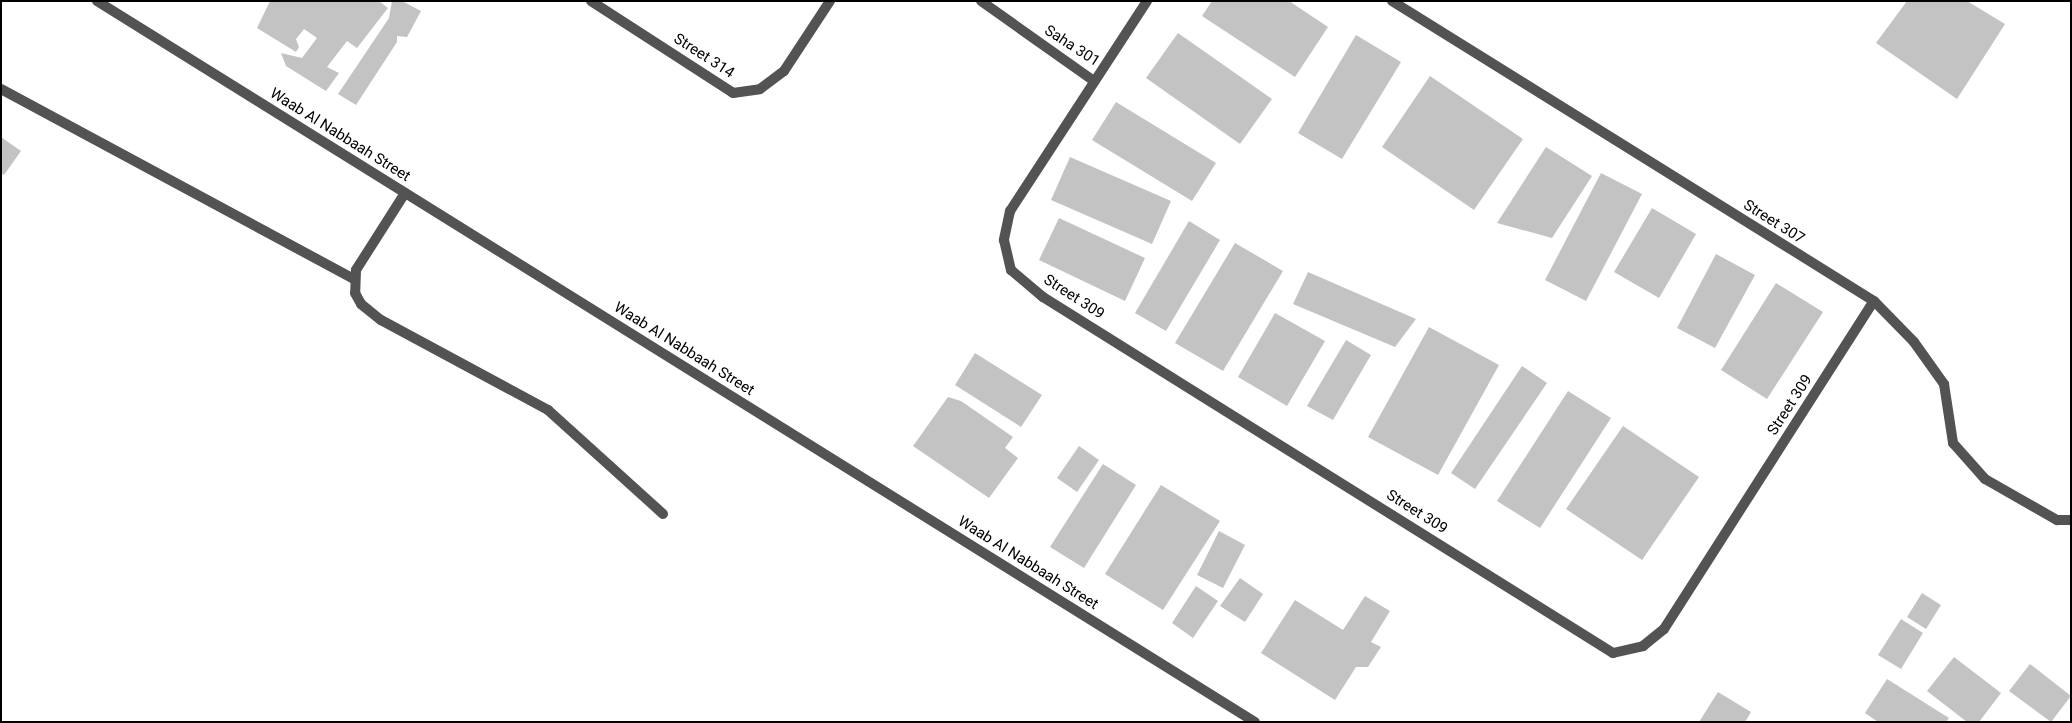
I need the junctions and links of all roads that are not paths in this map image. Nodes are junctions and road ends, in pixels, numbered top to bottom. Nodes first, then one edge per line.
1 (97, 1) edge
2 (591, 1) edge
3 (830, 1) edge
4 (981, 1) edge
5 (1147, 1) edge
6 (1392, 1) edge
7 (1094, 81) junction
8 (1, 89) edge
9 (405, 193) junction
10 (354, 280) junction
11 (1874, 301) junction
12 (663, 514) dead end
13 (2071, 520) edge
14 (1255, 722) edge

1 - 9 street, Waab Al Nabbaah Street
2 - 3 street, Street 314
4 - 7 street, Saha 301
5 - 7 street, Saha 301
6 - 11 street, Street 307
7 - 11 street, Street 309
8 - 10 street
9 - 10 street
9 - 14 street, Waab Al Nabbaah Street
10 - 12 street
11 - 13 street, Street 307

